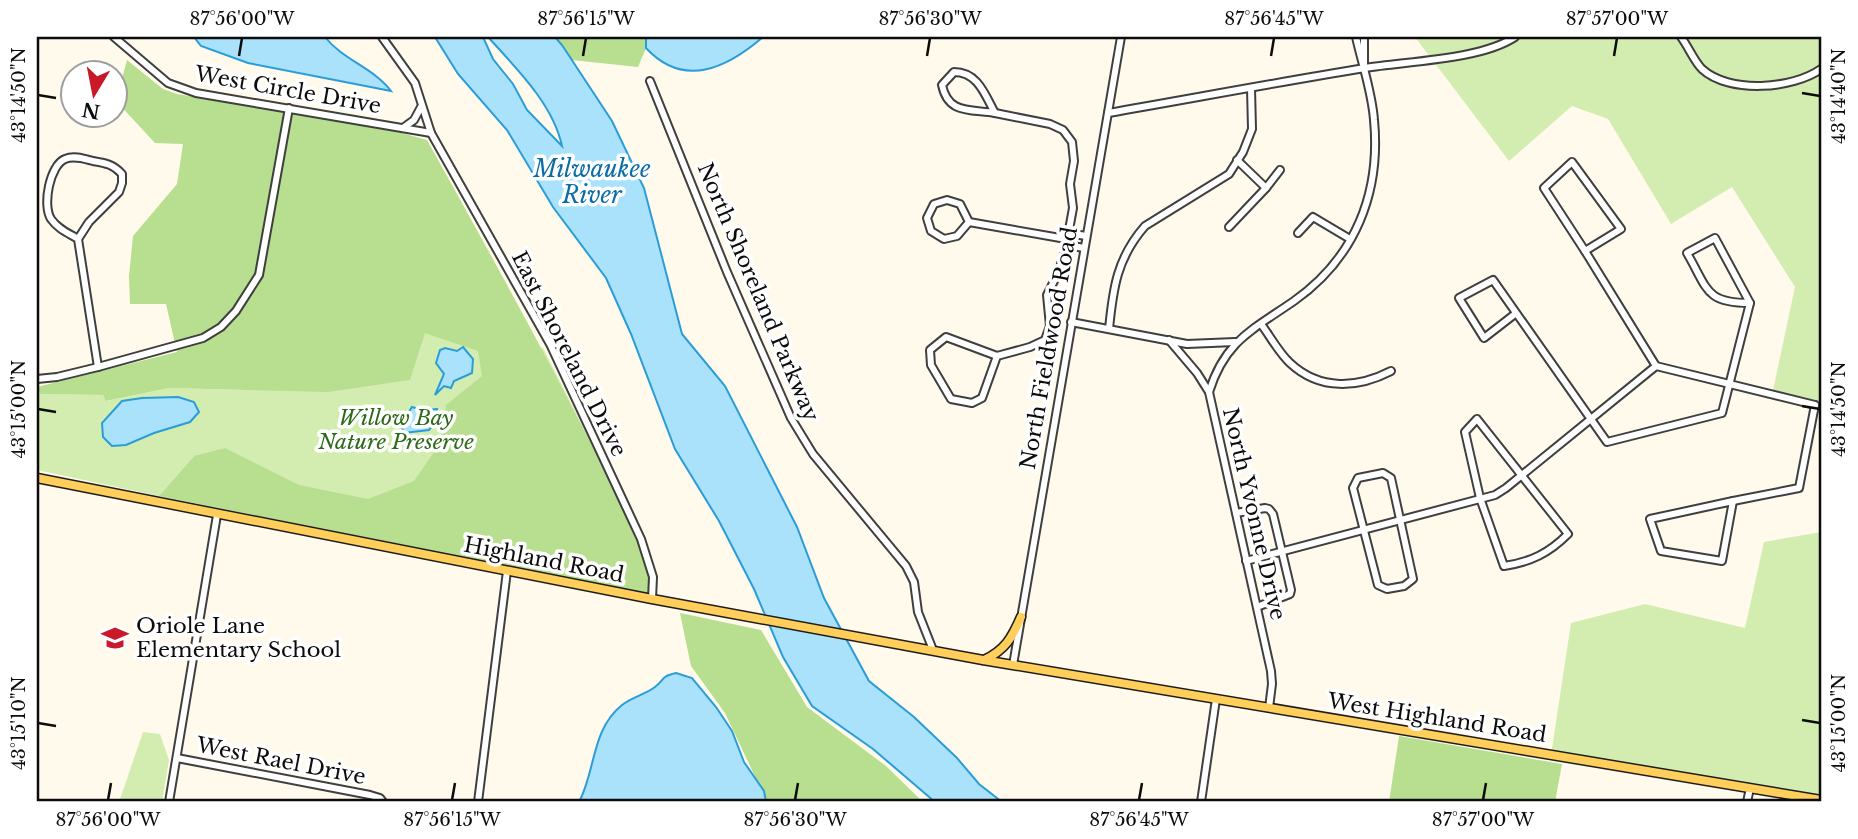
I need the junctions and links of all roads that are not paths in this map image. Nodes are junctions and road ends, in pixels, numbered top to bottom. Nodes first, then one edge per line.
1 (114, 37) edge
2 (382, 37) edge
3 (1121, 37) edge
4 (1356, 37) edge
5 (1364, 37) edge
6 (1516, 37) edge
7 (1681, 37) edge
8 (1364, 68) junction
9 (1821, 69) edge
10 (650, 81) dead end
11 (1251, 88) junction
12 (421, 107) junction
13 (289, 108) junction
14 (995, 113) junction
15 (1108, 113) junction
16 (403, 128) junction
17 (430, 133) junction
18 (1237, 160) junction
19 (1280, 170) dead end
20 (1266, 188) junction
21 (969, 222) junction
22 (1229, 227) dead end
23 (1298, 233) dead end
24 (1086, 236) junction
25 (78, 239) junction
26 (1066, 239) junction
27 (1350, 239) junction
28 (1084, 248) junction
29 (1585, 251) junction
30 (1750, 303) junction
31 (1515, 314) junction
32 (1071, 322) junction
33 (1261, 324) junction
34 (1109, 329) junction
35 (1169, 340) junction
36 (1235, 342) junction
37 (997, 356) junction
38 (1656, 366) junction
39 (98, 367) junction
40 (1391, 371) dead end
41 (37, 379) edge
42 (1728, 385) junction
43 (1209, 392) junction
44 (1818, 404) edge
45 (1592, 420) junction
46 (1521, 476) junction
47 (37, 478) edge
48 (1480, 498) junction
49 (1733, 501) junction
50 (1236, 513) junction
51 (217, 515) junction
52 (1401, 521) junction
53 (1364, 530) junction
54 (1282, 551) junction
55 (1247, 561) junction
56 (507, 571) junction
57 (652, 600) junction
58 (1257, 607) junction
59 (1021, 617) junction
60 (933, 650) junction
61 (983, 660) junction
62 (1013, 665) junction
63 (1046, 671) joint
64 (1216, 699) junction
65 (1269, 708) junction
66 (177, 758) junction
67 (1750, 788) junction
68 (381, 800) edge
69 (1821, 800) edge
70 (169, 802) edge
71 (478, 802) edge
72 (1200, 802) edge
73 (1747, 802) edge

1 - 13 street, West Circle Drive
2 - 12 street, East Shoreland Drive
3 - 15 street, North Fieldwood Road
4 - 8 street
5 - 8 street
6 - 8 street
7 - 9 street
8 - 11 street
8 - 27 street
10 - 60 street, North Shoreland Parkway
11 - 15 street
11 - 18 street
12 - 16 street
12 - 17 street, East Shoreland Drive
13 - 16 street, West Circle Drive
13 - 39 street
14 - 14 street
14 - 26 street
15 - 24 street, North Fieldwood Road
16 - 17 street, West Circle Drive
17 - 57 street, East Shoreland Drive
18 - 20 street
18 - 34 street
19 - 20 street
20 - 22 street
21 - 21 street
21 - 26 street
23 - 27 street
24 - 26 street
24 - 28 street, North Fieldwood Road
25 - 25 street
25 - 39 street
26 - 28 street
26 - 37 street
27 - 33 street
28 - 32 street, North Fieldwood Road
29 - 29 street
29 - 38 street
30 - 30 street
30 - 42 street
31 - 31 street
31 - 45 street
32 - 34 street
32 - 59 street, North Fieldwood Road
33 - 36 street
33 - 40 street
34 - 35 street
35 - 36 street
35 - 43 street, North Yvonne Drive
36 - 43 street
37 - 37 street
38 - 42 street
38 - 45 street
39 - 41 street
42 - 44 street
42 - 45 street
43 - 50 street, North Yvonne Drive
44 - 49 street
45 - 46 street
46 - 48 street
46 - 48 street
46 - 48 street
47 - 51 main road, Highland Road
48 - 52 street
49 - 49 street
50 - 54 street
50 - 55 street, North Yvonne Drive
51 - 56 main road, Highland Road
51 - 66 street
52 - 53 street
52 - 53 street
52 - 53 street
53 - 54 street
54 - 55 street
54 - 58 street
55 - 58 street, North Yvonne Drive
56 - 57 main road, Highland Road
56 - 71 street
57 - 60 main road, Highland Road
58 - 65 street, North Yvonne Drive
59 - 61 main road
59 - 62 street, North Fieldwood Road
60 - 61 main road, Highland Road
61 - 62 main road, Highland Road
62 - 63 main road, Highland Road
63 - 64 main road, West Highland Road
64 - 65 main road, West Highland Road
64 - 72 street
65 - 67 main road, West Highland Road
66 - 68 street, West Rael Drive
66 - 70 street
67 - 69 main road, West Highland Road
67 - 73 street

